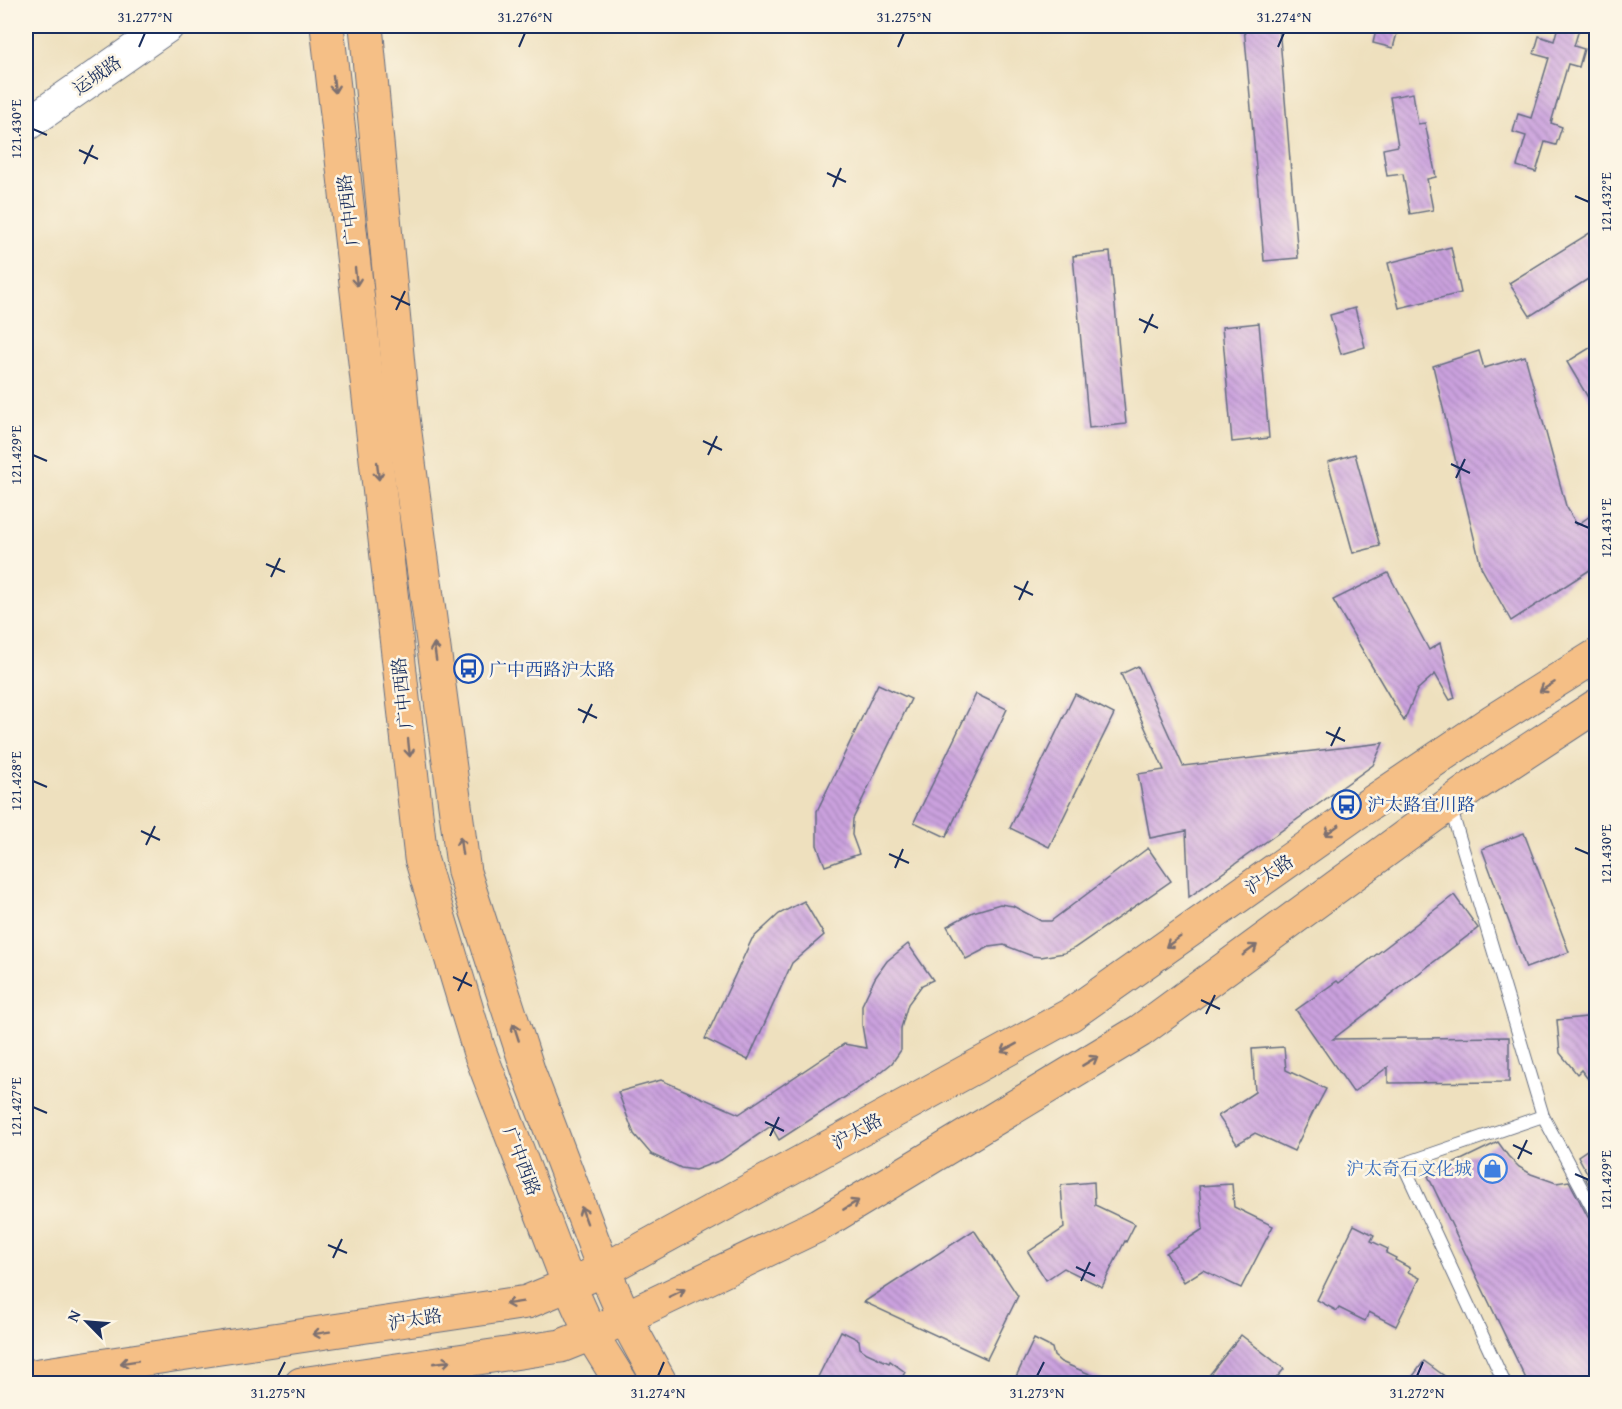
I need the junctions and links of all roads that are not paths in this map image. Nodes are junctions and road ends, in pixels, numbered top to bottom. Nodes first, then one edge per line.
1 (168, 26) edge
2 (327, 26) edge
3 (366, 26) edge
4 (26, 125) edge
5 (1596, 656) edge
6 (1596, 706) edge
7 (1449, 805) junction
8 (1542, 1116) junction
9 (1596, 1215) edge
10 (604, 1270) junction
11 (569, 1285) junction
12 (624, 1318) junction
13 (591, 1334) junction
14 (26, 1377) edge
15 (301, 1383) edge
16 (622, 1383) edge
17 (661, 1383) edge
18 (1505, 1383) edge

1 - 4 street, 运城路
2 -> 11 main road, 广中西路
10 -> 3 main road, 广中西路
5 -> 10 main road, 沪太路
6 - 7 main road
7 - 8 lane
12 -> 7 main road
8 - 9 lane
8 - 18 lane
10 - 11 main road, 沪太路
10 - 12 main road, 广中西路
11 - 13 main road, 广中西路
11 -> 14 main road, 沪太路
12 - 13 main road
12 - 17 main road, 广中西路
15 -> 13 main road
13 - 16 main road, 广中西路

